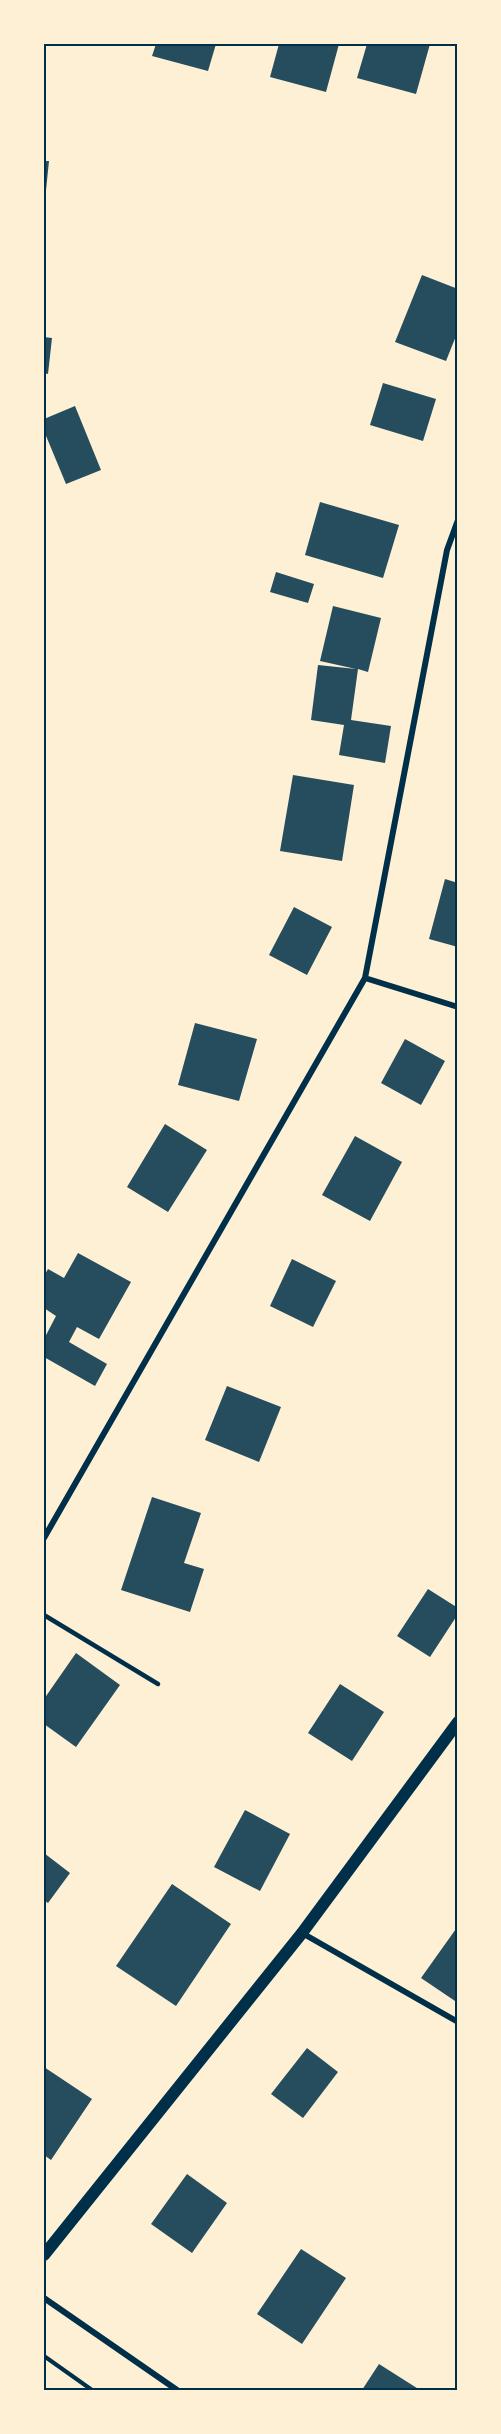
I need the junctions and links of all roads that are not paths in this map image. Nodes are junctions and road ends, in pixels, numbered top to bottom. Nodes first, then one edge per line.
1 (458, 520) edge
2 (365, 978) junction
3 (458, 1007) edge
4 (44, 1538) edge
5 (44, 1615) edge
6 (158, 1684) dead end
7 (458, 1722) edge
8 (302, 1933) junction
9 (458, 2022) edge
10 (44, 2255) edge
11 (44, 2298) edge
12 (177, 2391) edge

1 - 2 street
2 - 3 street
2 - 4 street
5 - 6 lane
7 - 8 main road
8 - 9 street
8 - 10 main road
11 - 12 street

